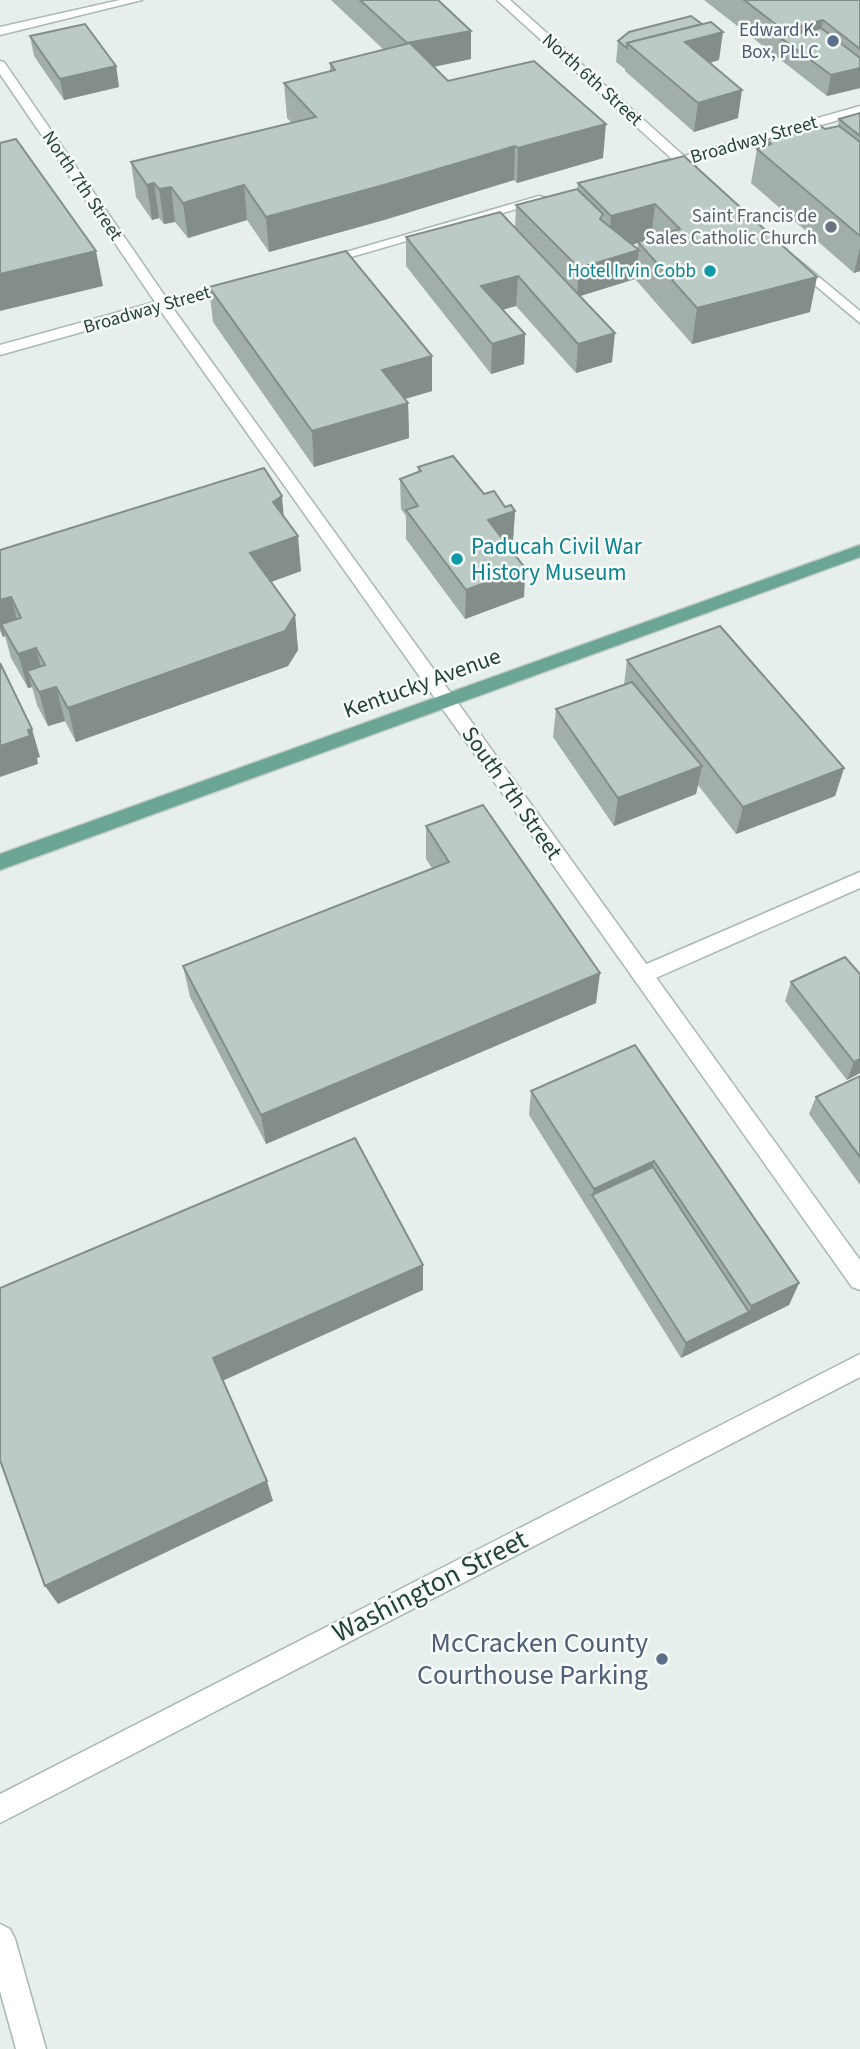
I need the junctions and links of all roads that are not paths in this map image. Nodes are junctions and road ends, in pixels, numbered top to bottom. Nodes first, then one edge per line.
1 (136, 0) edge
2 (503, 0) edge
3 (0, 31) edge
4 (0, 65) edge
5 (860, 110) edge
6 (682, 160) junction
7 (638, 173) edge
8 (704, 180) edge
9 (559, 195) edge
10 (787, 254) edge
11 (310, 264) edge
12 (258, 279) edge
13 (167, 304) junction
14 (860, 319) edge
15 (0, 350) edge
16 (860, 551) edge
17 (446, 700) junction
18 (0, 862) edge
19 (860, 880) edge
20 (642, 975) junction
21 (860, 1279) edge
22 (860, 1365) edge
23 (0, 1809) edge
24 (0, 1939) edge
25 (32, 2049) edge

1 - 3 street
2 - 6 street, North 6th Street
4 - 13 street, North 7th Street
5 - 6 street, Broadway Street
6 - 7 street, Broadway Street
6 - 8 street, North 6th Street
9 - 11 street
10 - 14 street
12 - 13 street, Broadway Street
13 - 15 street, Broadway Street
13 - 17 street, South 7th Street
16 - 17 main road, Kentucky Avenue
17 - 18 main road, Kentucky Avenue
17 - 20 street, South 7th Street
19 - 20 street
20 - 21 street, South 7th Street
22 - 23 street, Washington Street
24 - 25 street

